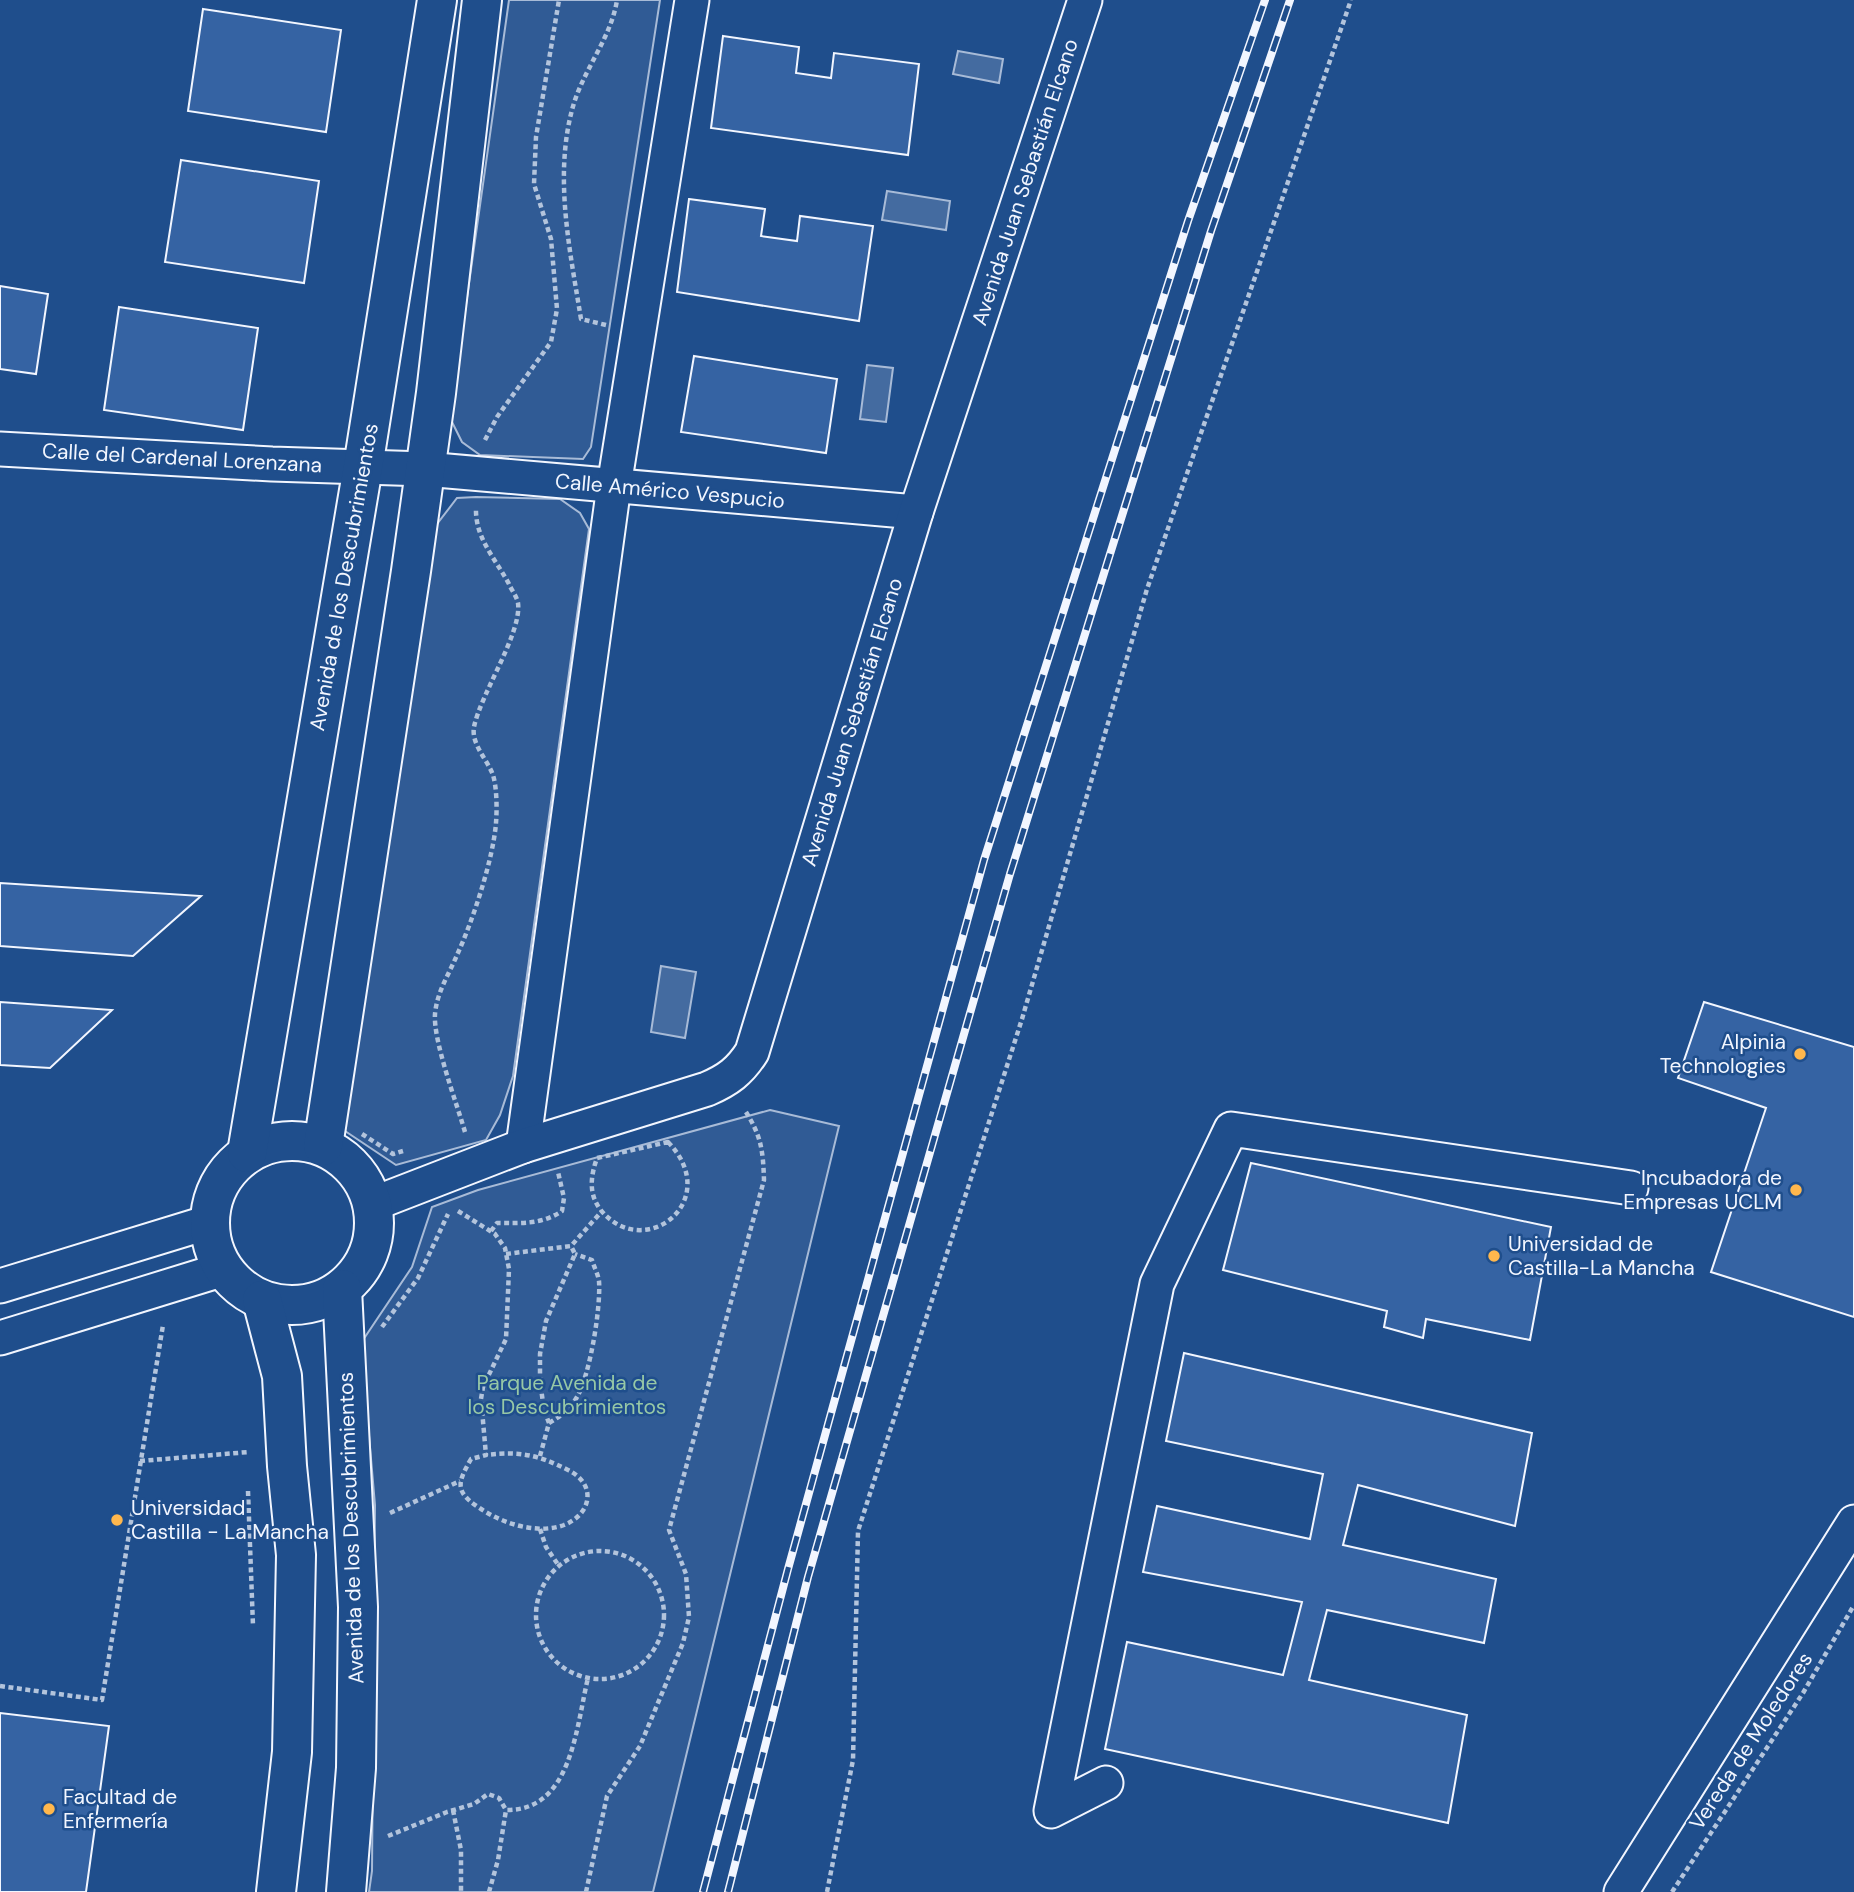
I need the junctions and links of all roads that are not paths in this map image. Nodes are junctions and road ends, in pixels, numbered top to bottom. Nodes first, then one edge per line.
1 (437, 0) edge
2 (482, 0) edge
3 (692, 0) edge
4 (1085, 0) edge
5 (0, 449) edge
6 (363, 467) junction
7 (425, 469) junction
8 (614, 485) junction
9 (916, 512) junction
10 (339, 1137) junction
11 (536, 1142) junction
12 (247, 1153) junction
13 (1631, 1188) dead end
14 (373, 1204) junction
15 (209, 1222) junction
16 (224, 1269) junction
17 (0, 1286) edge
18 (342, 1289) junction
19 (262, 1300) junction
20 (0, 1338) edge
21 (1854, 1522) edge
22 (1106, 1783) dead end
23 (276, 1892) edge
24 (346, 1892) edge
25 (1621, 1892) edge

1 - 6 street, Avenida de los Descubrimientos
2 - 7 street
3 - 8 street
4 - 9 street, Avenida Juan Sebastián Elcano
5 - 6 street, Calle del Cardenal Lorenzana
6 - 7 street, Calle del Cardenal Lorenzana
6 - 12 street, Avenida de los Descubrimientos
7 - 8 street, Calle Américo Vespucio
7 - 10 street
8 - 9 street, Calle Américo Vespucio
8 - 11 street
9 - 11 street, Avenida Juan Sebastián Elcano
10 - 12 street
10 - 14 street
11 - 14 street, Avenida Juan Sebastián Elcano
12 - 15 street
13 - 22 street
14 - 18 street
15 - 16 street
15 - 17 street
16 - 19 street
16 - 20 street
18 - 19 street
18 - 24 street, Avenida de los Descubrimientos
19 - 23 street
21 - 25 street

